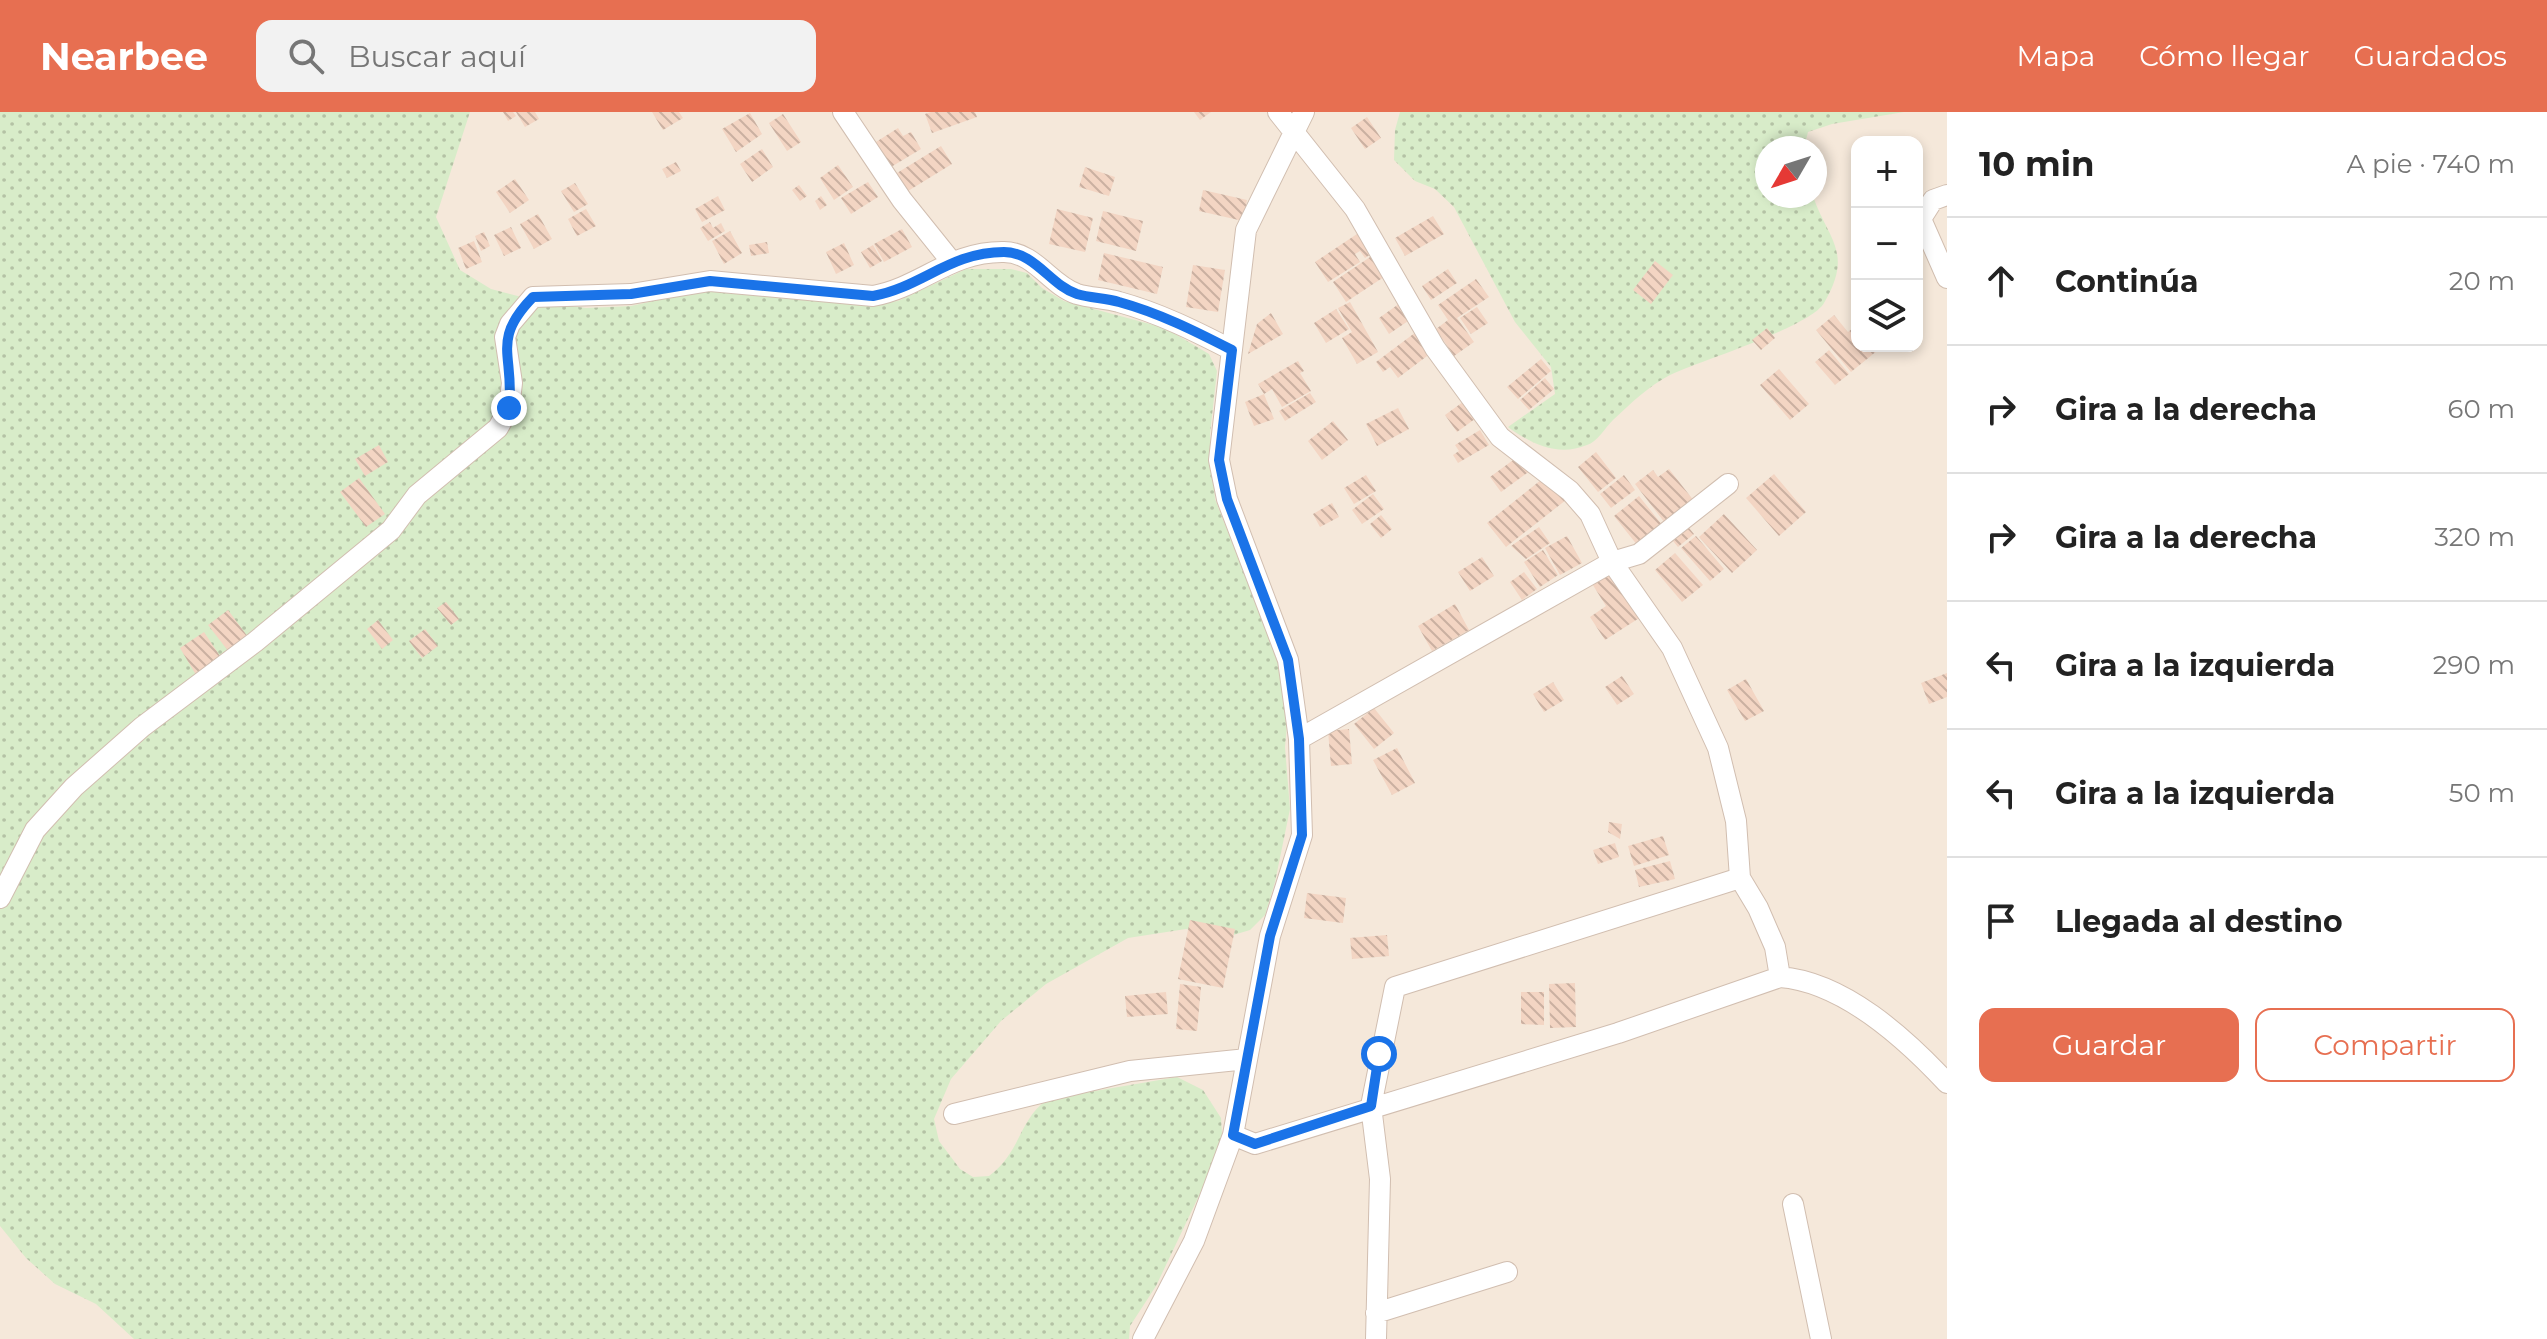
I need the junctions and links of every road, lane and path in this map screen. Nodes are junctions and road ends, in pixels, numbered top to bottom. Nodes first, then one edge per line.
1 (843, 112) edge
2 (1278, 112) edge
3 (1304, 112) edge
4 (1295, 134) junction
5 (1947, 195) edge
6 (951, 261) junction
7 (1947, 278) edge
8 (1232, 350) junction
9 (1728, 484) dead end
10 (1612, 562) junction
11 (1299, 739) junction
12 (1740, 878) junction
13 (0, 898) edge
14 (1780, 977) junction
15 (1247, 1059) junction
16 (1947, 1083) edge
17 (1371, 1106) junction
18 (954, 1114) dead end
19 (1233, 1135) junction
20 (1793, 1204) dead end
21 (1507, 1272) dead end
22 (1376, 1313) junction
23 (1143, 1339) edge
24 (1376, 1339) edge
25 (1821, 1339) edge

1 - 6 street
2 - 4 street
3 - 4 street
4 - 8 street
4 - 10 street
5 - 7 street
6 - 8 street
6 - 13 street
8 - 11 street
9 - 10 street
10 - 11 street
10 - 12 street
11 - 15 street
12 - 14 street
12 - 17 street
14 - 16 street
14 - 17 street
15 - 18 street
15 - 19 street
17 - 19 street
17 - 22 street
19 - 23 street
20 - 25 street
21 - 22 street
22 - 24 street

